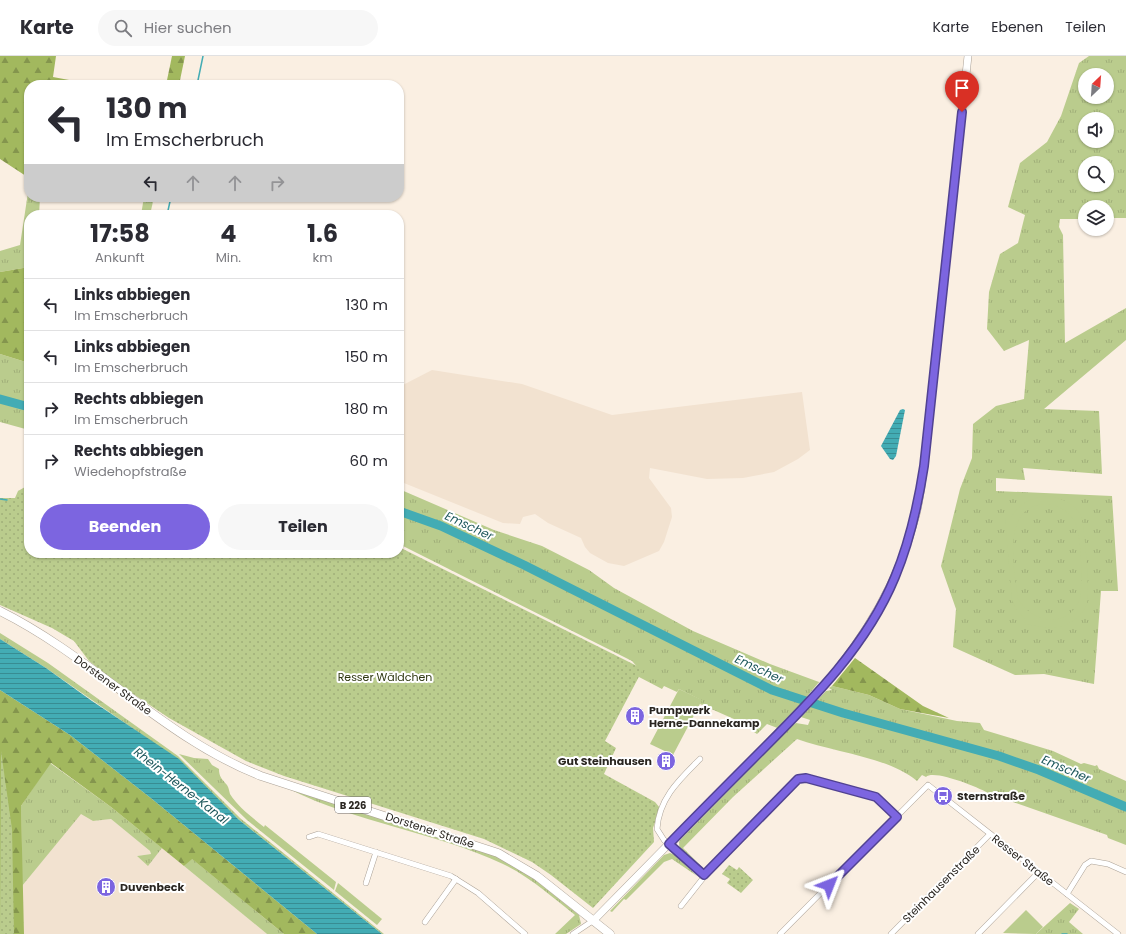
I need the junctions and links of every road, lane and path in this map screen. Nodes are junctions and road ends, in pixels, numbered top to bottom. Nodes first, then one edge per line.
1 (968, 56) edge
2 (0, 611) edge
3 (700, 759) dead end
4 (897, 817) junction
5 (990, 834) junction
6 (309, 837) dead end
7 (669, 844) junction
8 (376, 852) junction
9 (1039, 872) junction
10 (1126, 872) edge
11 (704, 875) junction
12 (456, 879) junction
13 (366, 883) dead end
14 (1067, 894) junction
15 (681, 906) dead end
16 (594, 920) junction
17 (425, 922) dead end
18 (782, 932) edge
19 (525, 934) edge
20 (573, 934) edge
21 (610, 934) edge
22 (788, 934) edge
23 (891, 934) edge
24 (978, 934) edge
25 (1118, 934) edge

1 - 7 main road
2 - 16 main road, Dorstener Straße / B 226
3 - 7 street
4 - 5 street, Resser Straße
4 - 11 street
4 - 18 street
5 - 9 street, Resser Straße
5 - 23 street, Steinhausenstraße
6 - 8 street
7 - 11 street
7 - 16 main road
8 - 12 street
8 - 13 street
9 - 14 street, Resser Straße
9 - 24 street
10 - 14 street
11 - 15 street
12 - 17 street
12 - 19 street
14 - 25 street, Resser Straße
16 - 20 street
16 - 21 main road, Dorstener Straße / B 226
18 - 22 street

